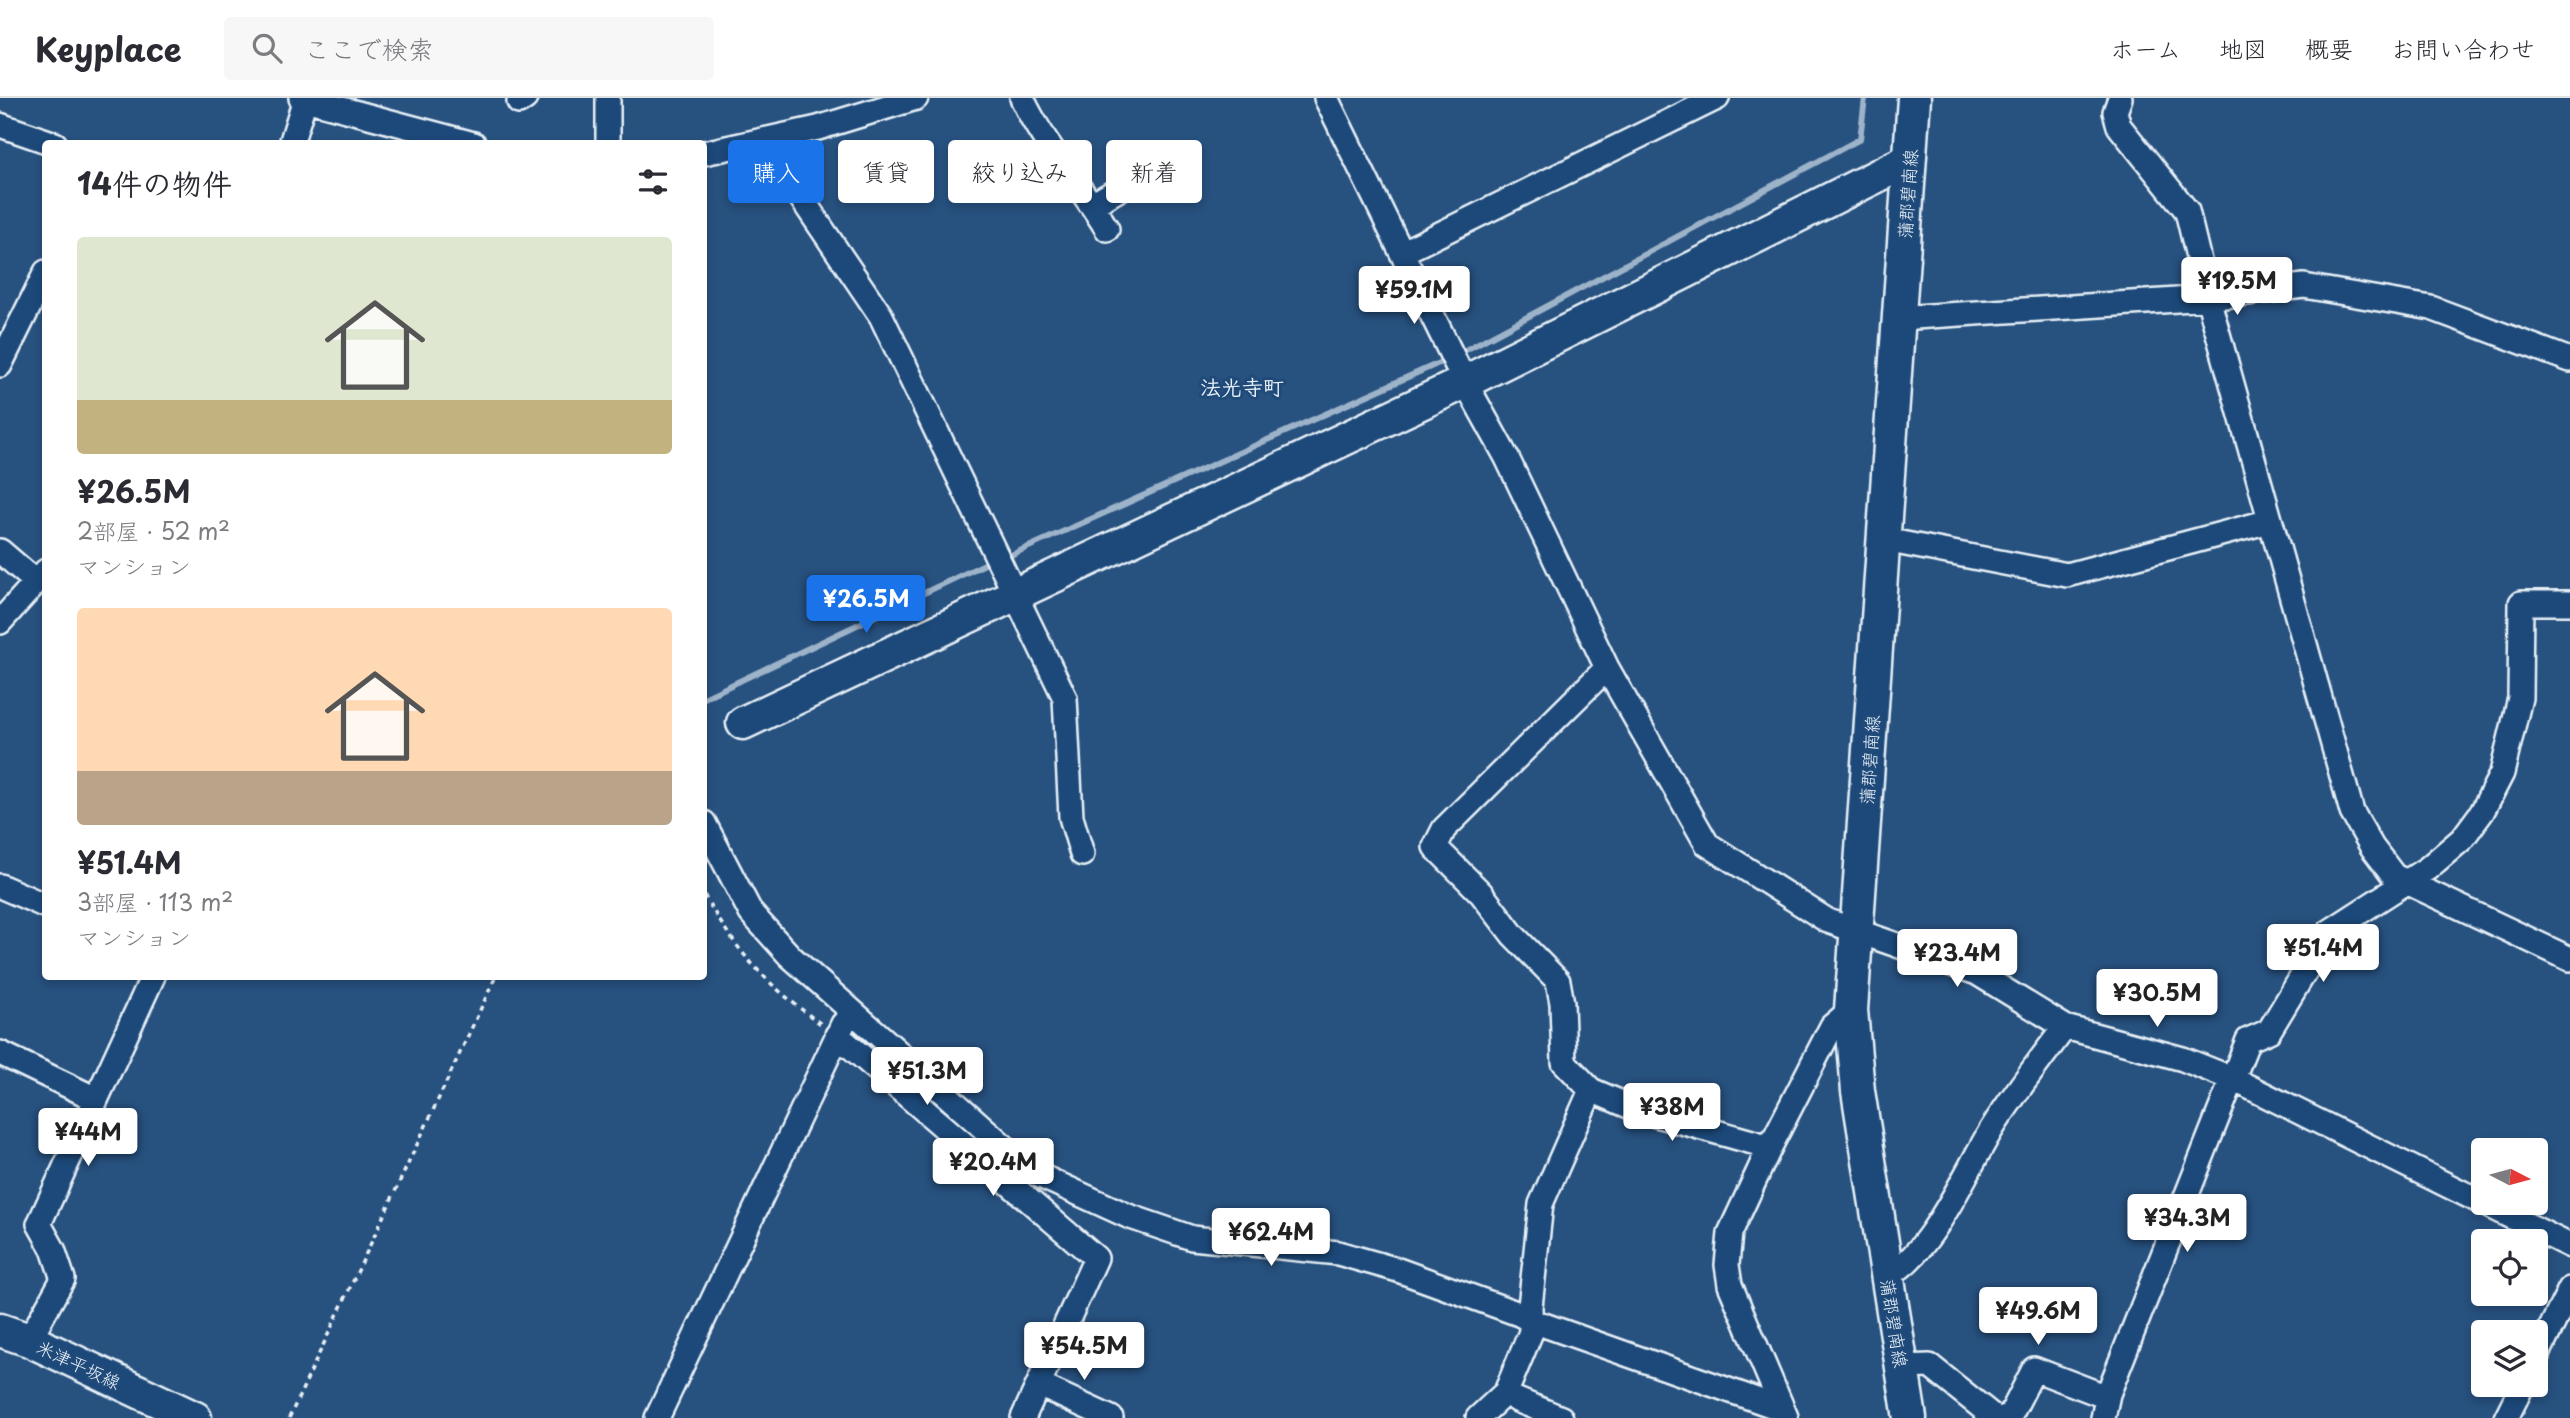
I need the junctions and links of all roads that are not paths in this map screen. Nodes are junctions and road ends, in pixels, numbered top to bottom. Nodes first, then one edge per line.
1 (608, 98) edge
2 (916, 98) edge
3 (1022, 98) edge
4 (1326, 98) edge
5 (1717, 98) edge
6 (1914, 98) edge
7 (2120, 98) edge
8 (303, 99) edge
9 (868, 105) edge
10 (378, 108) edge
11 (0, 125) edge
12 (43, 140) edge
13 (291, 140) edge
14 (463, 140) edge
15 (608, 140) edge
16 (762, 140) edge
17 (728, 148) edge
18 (707, 152) edge
19 (1909, 160) junction
20 (1106, 197) edge
21 (805, 203) edge
22 (1093, 205) junction
23 (1107, 229) dead end
24 (1403, 252) junction
25 (42, 280) edge
26 (2208, 298) junction
27 (1899, 318) junction
28 (2570, 360) edge
29 (0, 365) edge
30 (1465, 382) junction
31 (2270, 521) junction
32 (1885, 540) junction
33 (0, 551) edge
34 (40, 576) edge
35 (1013, 594) junction
36 (2570, 603) edge
37 (3, 613) edge
38 (1607, 668) junction
39 (743, 723) dead end
40 (707, 829) edge
41 (1082, 854) dead end
42 (2404, 882) junction
43 (0, 886) edge
44 (42, 904) edge
45 (1858, 932) junction
46 (2570, 959) edge
47 (151, 980) edge
48 (850, 1008) junction
49 (1851, 1010) junction
50 (2065, 1027) junction
51 (837, 1035) junction
52 (0, 1053) edge
53 (2232, 1079) junction
54 (1591, 1090) junction
55 (96, 1099) junction
56 (1770, 1147) junction
57 (2570, 1245) edge
58 (1888, 1275) junction
59 (2570, 1289) edge
60 (1530, 1320) junction
61 (2548, 1334) edge
62 (14, 1335) edge
63 (1902, 1367) junction
64 (1039, 1385) junction
65 (1506, 1392) junction
66 (2516, 1397) edge
67 (2105, 1408) edge
68 (1784, 1414) edge
69 (195, 1418) edge
70 (657, 1418) edge
71 (1023, 1418) edge
72 (1111, 1418) edge
73 (1478, 1418) edge
74 (1561, 1418) edge
75 (1910, 1418) edge
76 (1995, 1418) edge
77 (2010, 1418) edge
78 (2506, 1418) edge

1 - 15 street
2 - 9 street
3 - 22 street
4 - 24 street
5 - 24 street
6 - 19 main road, 蒲郡碧南線
7 - 26 street
8 - 10 street
8 - 13 street
9 - 16 street
10 - 14 street
11 - 12 street
17 - 18 street
19 - 27 main road, 蒲郡碧南線
19 - 30 main road
20 - 22 street
21 - 35 street
22 - 23 street
24 - 30 street
25 - 29 street
26 - 27 street
26 - 28 street
26 - 31 street
27 - 32 main road, 蒲郡碧南線
30 - 35 main road
30 - 38 street
31 - 32 street
31 - 42 street
32 - 45 main road, 蒲郡碧南線
33 - 34 street
34 - 37 street
35 - 39 main road
35 - 41 street
36 - 42 street
38 - 45 street
38 - 54 street
40 - 48 street
42 - 46 street
42 - 53 street
43 - 44 street
45 - 49 main road, 蒲郡碧南線
45 - 50 street
47 - 55 street
48 - 51 street
48 - 60 street
49 - 56 street
49 - 58 main road, 蒲郡碧南線
50 - 53 street
50 - 58 street
51 - 64 street
51 - 70 street
52 - 55 street
53 - 57 street
53 - 67 street
54 - 56 street
54 - 60 street
55 - 62 street
56 - 68 street
58 - 63 main road, 蒲郡碧南線
59 - 61 street
60 - 65 street
60 - 68 street
62 - 69 main road, 米津平坂線
63 - 75 main road, 蒲郡碧南線
63 - 76 street
64 - 71 street
64 - 72 street
65 - 73 street
65 - 74 street
66 - 78 street
67 - 77 street

